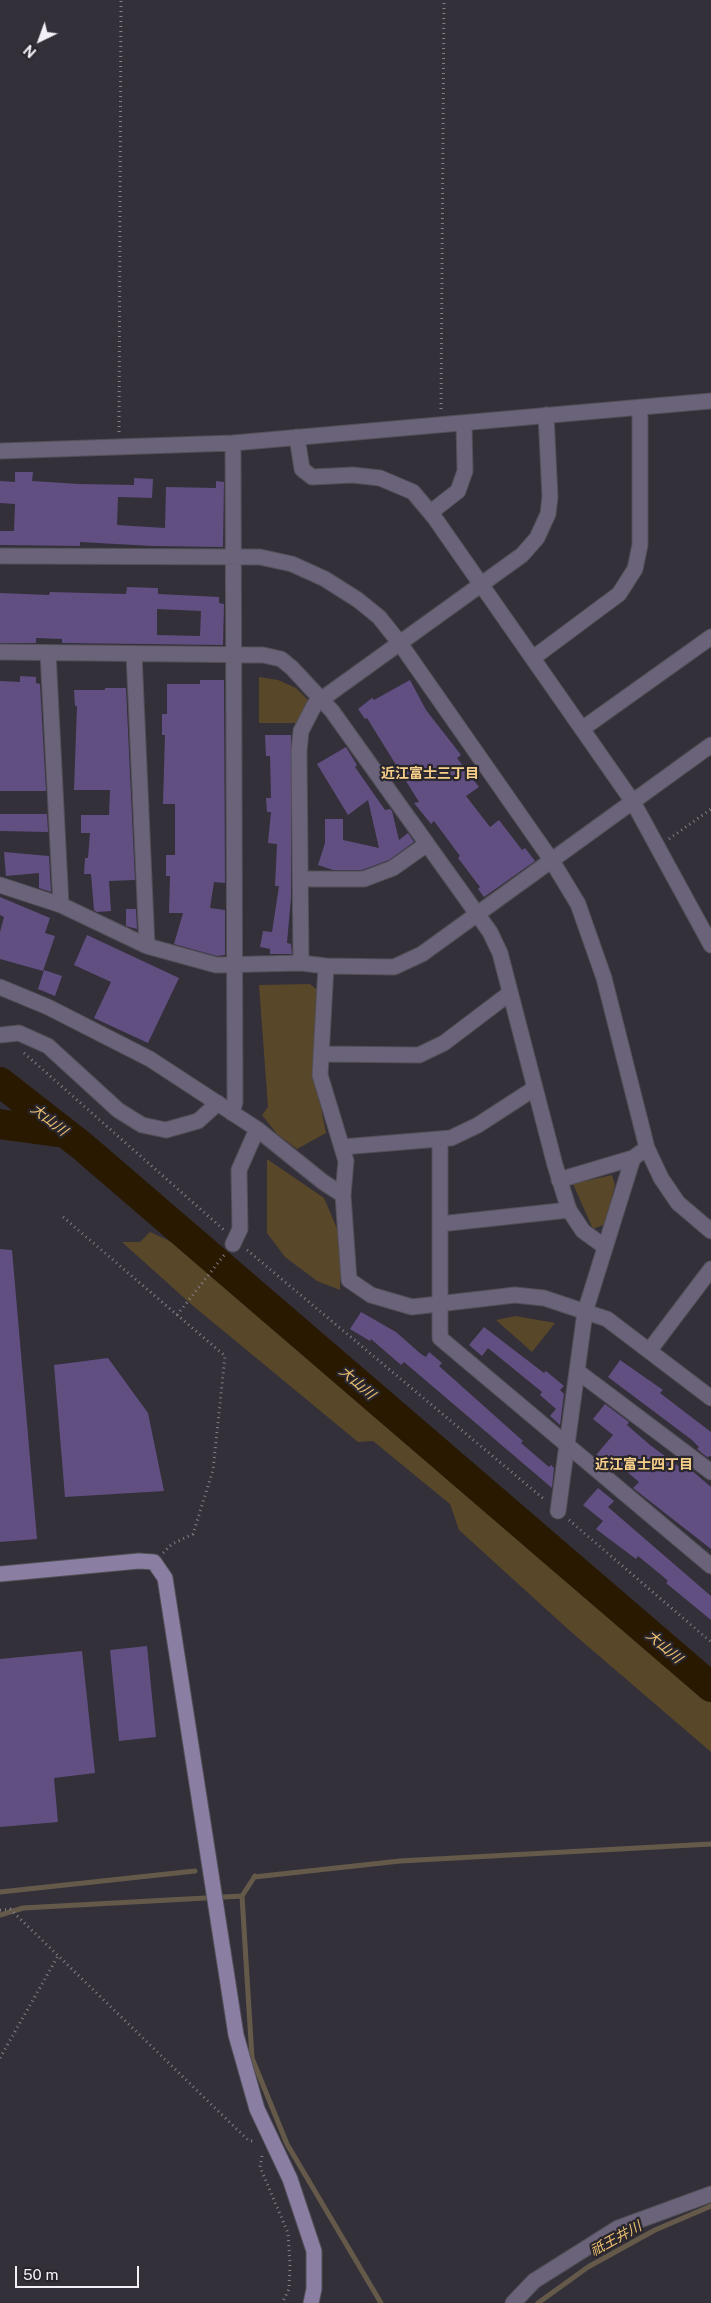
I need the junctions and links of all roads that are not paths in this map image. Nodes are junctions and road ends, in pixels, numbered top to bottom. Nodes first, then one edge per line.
1 (711, 401) edge
2 (640, 407) junction
3 (546, 415) junction
4 (464, 423) junction
5 (297, 437) junction
6 (233, 443) junction
7 (0, 451) edge
8 (431, 512) junction
9 (0, 556) edge
10 (233, 557) junction
11 (481, 584) junction
12 (711, 637) edge
13 (399, 642) junction
14 (0, 652) edge
15 (48, 653) junction
16 (134, 654) junction
17 (234, 655) junction
18 (533, 658) junction
19 (320, 699) junction
20 (582, 729) junction
21 (711, 746) edge
22 (633, 802) junction
23 (427, 844) junction
24 (552, 860) junction
25 (300, 879) junction
26 (0, 885) edge
27 (61, 904) junction
28 (478, 914) junction
29 (711, 945) edge
30 (147, 946) junction
31 (301, 963) junction
32 (235, 965) junction
33 (326, 966) junction
34 (0, 987) edge
35 (510, 993) junction
36 (1, 1034) edge
37 (321, 1054) junction
38 (535, 1088) junction
39 (218, 1104) junction
40 (232, 1113) junction
41 (258, 1129) junction
42 (440, 1140) junction
43 (342, 1147) junction
44 (647, 1148) junction
45 (633, 1158) junction
46 (559, 1180) junction
47 (344, 1195) junction
48 (569, 1210) junction
49 (440, 1224) junction
50 (711, 1231) edge
51 (234, 1242) road end
52 (605, 1247) junction
53 (711, 1269) edge
54 (441, 1303) junction
55 (585, 1312) junction
56 (649, 1351) junction
57 (577, 1371) junction
58 (711, 1398) edge
59 (567, 1444) junction
60 (711, 1472) edge
61 (558, 1511) road end
62 (711, 1566) edge
63 (0, 1574) edge
64 (711, 2194) edge
65 (311, 2303) edge
66 (513, 2303) edge

1 - 2 street
2 - 3 street
2 - 18 street
3 - 4 street
3 - 11 street
4 - 5 street
4 - 8 street
5 - 6 street
5 - 8 street
6 - 7 street
6 - 10 street
8 - 11 street
9 - 10 street
10 - 13 street
10 - 17 street
11 - 13 street
11 - 18 street
12 - 20 street
13 - 19 street
13 - 24 street
14 - 15 street
15 - 16 street
15 - 27 street
16 - 17 street
16 - 30 street
17 - 19 street
17 - 32 street
18 - 20 street
19 - 23 street
19 - 25 street
20 - 22 street
21 - 22 street
22 - 24 street
22 - 29 street
23 - 25 street
23 - 28 street
24 - 28 street
24 - 44 street
25 - 31 street
26 - 27 street
27 - 30 street
28 - 33 street
28 - 35 street
30 - 32 street
31 - 32 street
31 - 33 street
32 - 40 street
33 - 37 street
34 - 39 street
35 - 37 street
35 - 38 street
36 - 39 street
37 - 43 street
38 - 42 street
38 - 46 street
39 - 40 street
40 - 41 street
41 - 47 street
41 - 51 street
42 - 43 street
42 - 49 street
43 - 47 street
44 - 45 street
44 - 50 street
45 - 46 street
45 - 52 street
46 - 48 street
47 - 54 street
48 - 49 street
48 - 52 street
49 - 54 street
52 - 55 street
53 - 56 street
54 - 55 street
54 - 59 street
55 - 56 street
55 - 57 street
56 - 58 street
57 - 59 street
57 - 60 street
59 - 61 street
59 - 62 street
63 - 65 street
64 - 66 street

